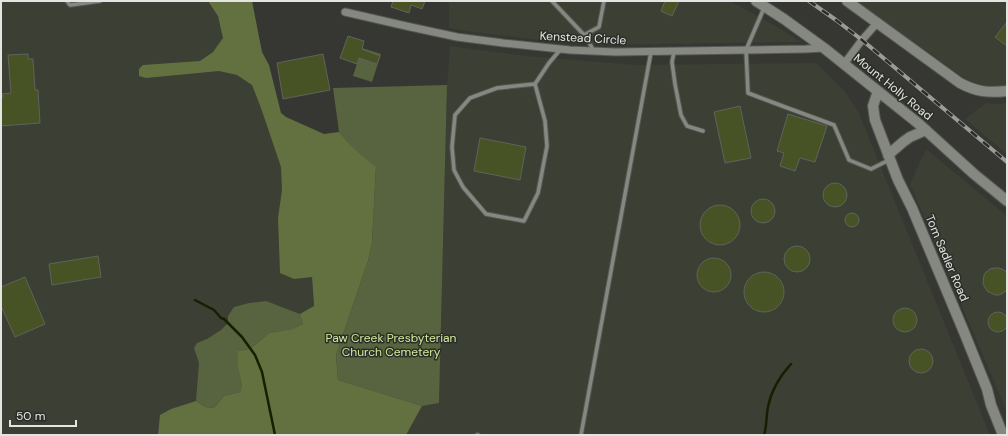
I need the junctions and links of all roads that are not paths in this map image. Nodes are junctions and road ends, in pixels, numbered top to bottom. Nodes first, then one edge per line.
1 (67, 1) edge
2 (552, 1) edge
3 (604, 1) edge
4 (847, 1) edge
5 (100, 2) edge
6 (760, 4) edge
7 (345, 12) dead end
8 (878, 22) junction
9 (584, 35) junction
10 (824, 48) junction
11 (561, 49) junction
12 (674, 50) junction
13 (746, 50) junction
14 (594, 51) junction
15 (651, 51) junction
16 (844, 64) junction
17 (535, 84) junction
18 (878, 91) junction
19 (1007, 91) edge
20 (926, 130) junction
21 (703, 131) dead end
22 (889, 157) junction
23 (1007, 201) edge
24 (581, 435) edge
25 (1003, 435) edge

1 - 5 lane
2 - 9 lane
3 - 9 lane
4 - 8 street
6 - 10 street, Mount Holly Road
6 - 13 lane
7 - 11 street, Kenstead Circle
8 - 16 street
8 - 19 street
9 - 14 lane
10 - 13 street, Kenstead Circle
10 - 16 street, Mount Holly Road
11 - 14 street, Kenstead Circle
11 - 17 lane
12 - 13 street, Kenstead Circle
12 - 15 street, Kenstead Circle
12 - 21 lane
13 - 22 lane
14 - 15 street, Kenstead Circle
15 - 24 lane
16 - 18 street, Mount Holly Road
17 - 17 lane
18 - 20 street, Mount Holly Road
18 - 22 street, Tom Sadler Road
20 - 22 street
20 - 23 street, Mount Holly Road
22 - 25 street, Tom Sadler Road

